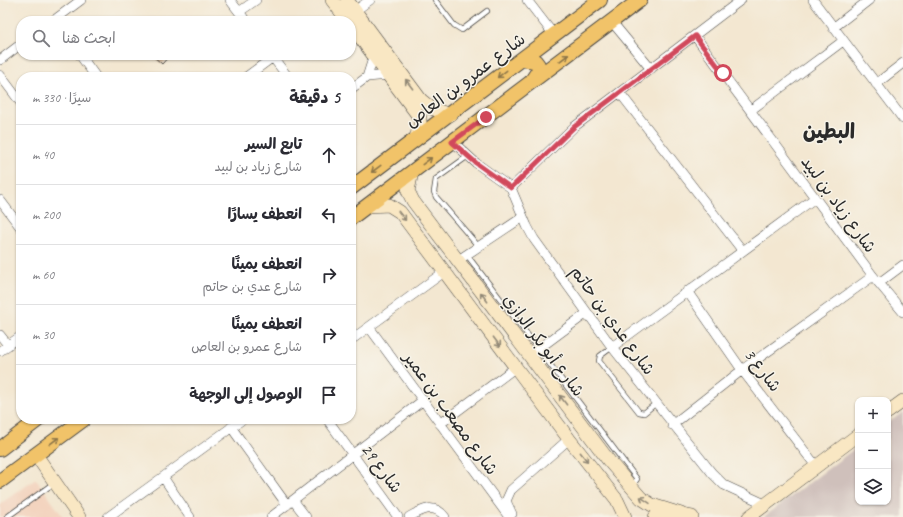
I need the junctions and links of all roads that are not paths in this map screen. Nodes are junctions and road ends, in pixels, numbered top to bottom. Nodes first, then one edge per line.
1 (81, 0) edge
2 (230, 0) edge
3 (256, 0) edge
4 (332, 0) edge
5 (347, 0) edge
6 (370, 0) edge
7 (435, 0) edge
8 (527, 0) edge
9 (600, 0) edge
10 (640, 0) edge
11 (741, 0) edge
12 (813, 0) edge
13 (869, 0) edge
14 (487, 11) dead end
15 (239, 12) junction
16 (60, 16) edge
17 (242, 16) edge
18 (351, 16) edge
19 (356, 22) edge
20 (612, 22) junction
21 (833, 28) junction
22 (356, 32) edge
23 (554, 35) junction
24 (695, 36) junction
25 (844, 41) junction
26 (16, 48) edge
27 (374, 55) junction
28 (522, 59) junction
29 (0, 60) edge
30 (84, 60) edge
31 (267, 60) edge
32 (275, 60) edge
33 (903, 63) edge
34 (651, 69) junction
35 (92, 72) edge
36 (252, 72) edge
37 (284, 72) edge
38 (388, 75) junction
39 (0, 76) edge
40 (367, 77) junction
41 (530, 84) junction
42 (876, 84) junction
43 (356, 85) edge
44 (620, 93) junction
45 (16, 97) edge
46 (752, 110) junction
47 (450, 114) junction
48 (903, 120) edge
49 (415, 140) junction
50 (452, 142) junction
51 (468, 156) junction
52 (412, 172) junction
53 (356, 184) edge
54 (511, 188) junction
55 (815, 198) junction
56 (0, 200) edge
57 (368, 206) junction
58 (356, 214) edge
59 (523, 217) junction
60 (16, 221) edge
61 (479, 246) junction
62 (742, 250) junction
63 (462, 258) junction
64 (903, 265) edge
65 (444, 272) junction
66 (876, 280) junction
67 (687, 291) junction
68 (903, 312) edge
69 (587, 313) junction
70 (369, 327) junction
71 (0, 335) edge
72 (356, 336) edge
73 (16, 339) edge
74 (8, 345) junction
75 (612, 347) junction
76 (0, 351) edge
77 (534, 352) junction
78 (516, 367) junction
79 (742, 370) junction
80 (422, 401) junction
81 (903, 401) edge
82 (655, 404) junction
83 (891, 410) edge
84 (32, 424) edge
85 (77, 424) edge
86 (236, 424) edge
87 (330, 424) edge
88 (440, 424) junction
89 (672, 425) junction
90 (231, 427) junction
91 (855, 437) edge
92 (569, 438) junction
93 (0, 449) edge
94 (36, 455) junction
95 (352, 455) junction
96 (816, 466) junction
97 (163, 477) junction
98 (0, 481) edge
99 (55, 482) junction
100 (290, 502) junction
101 (754, 512) edge
102 (442, 514) edge
103 (687, 515) edge
104 (7, 517) edge
105 (79, 517) edge
106 (108, 517) edge
107 (190, 517) edge
108 (271, 517) edge
109 (306, 517) edge
110 (398, 517) edge
111 (409, 517) edge
112 (509, 517) edge
113 (514, 517) edge
114 (625, 517) edge
115 (655, 517) edge

1 - 16 street
2 - 15 street
3 - 15 street
4 - 18 street
5 - 18 street
6 - 18 street
7 - 14 lane
8 - 23 street
9 - 23 main road, شارع عمرو بن العاص
10 - 20 main road
11 - 24 street
12 - 21 street
13 - 21 street
15 - 17 street
47 -> 19 street
20 - 34 street
41 -> 20 main road
21 - 25 street
22 - 27 street
23 - 28 main road, شارع عمرو بن العاص
24 - 34 street
24 - 46 street, شارع زياد بن لبيد
25 - 42 street
25 - 46 street
26 - 29 street
27 - 38 street
27 - 40 street
28 - 41 main road
28 -> 47 main road, شارع عمرو بن العاص
30 - 35 street
31 - 36 street
32 - 37 street
33 - 42 street
34 - 44 street
38 - 40 street
38 - 49 street
39 - 45 street
40 - 43 street
41 - 50 main road
42 - 48 street
44 - 54 street
44 - 62 street
46 - 55 street, شارع زياد بن لبيد
47 - 49 main road, شارع عمرو بن العاص
49 -> 53 main road, شارع عمرو بن العاص
50 - 51 street, شارع عدي بن حاتم
52 -> 50 main road
51 - 54 street, شارع عدي بن حاتم
51 - 61 lane
52 - 57 main road
52 - 63 street, شارع أبو بكر الرازي
54 - 59 street, شارع عدي بن حاتم
55 - 62 street
55 - 66 street, شارع زياد بن لبيد
56 - 60 street
57 - 58 main road
57 -> 65 street, شارع أبو بكر الرازي
59 - 61 street
59 - 69 street, شارع عدي بن حاتم
61 - 63 street
62 - 67 street
63 - 77 street, شارع أبو بكر الرازي
64 - 66 street
65 - 70 street
65 -> 78 street, شارع أبو بكر الرازي
66 - 68 street, شارع زياد بن لبيد
66 - 79 street
67 - 75 street
67 - 79 street, شارع 3
69 - 75 street, شارع عدي بن حاتم
69 - 77 street
70 - 72 street
70 - 80 street, شارع مصعب بن عمير
71 - 74 street
73 - 74 street
74 - 76 street
75 - 82 street, شارع عدي بن حاتم
75 - 82 lane
103 -> 77 street, شارع أبو بكر الرازي
78 - 88 street
78 - 92 street, شارع أبو بكر الرازي
79 - 89 street
79 - 96 street, شارع 3
80 - 88 street, شارع مصعب بن عمير
80 - 95 street
81 - 83 street
82 - 89 street, شارع عدي بن حاتم
84 - 93 main road
94 -> 85 main road
86 - 90 street
87 - 95 street, شارع 29
88 - 112 street, شارع مصعب بن عمير
89 - 101 street, شارع عدي بن حاتم
90 - 97 street
90 - 100 street
91 - 96 street
92 - 113 street
92 -> 114 street, شارع أبو بكر الرازي
94 - 98 main road
94 - 99 street
95 - 100 street
95 - 110 street, شارع 29
96 - 101 street
97 - 106 street
97 - 107 street
99 - 104 lane
99 - 105 street
100 - 108 street
100 - 109 street
102 - 111 street
103 - 115 street

